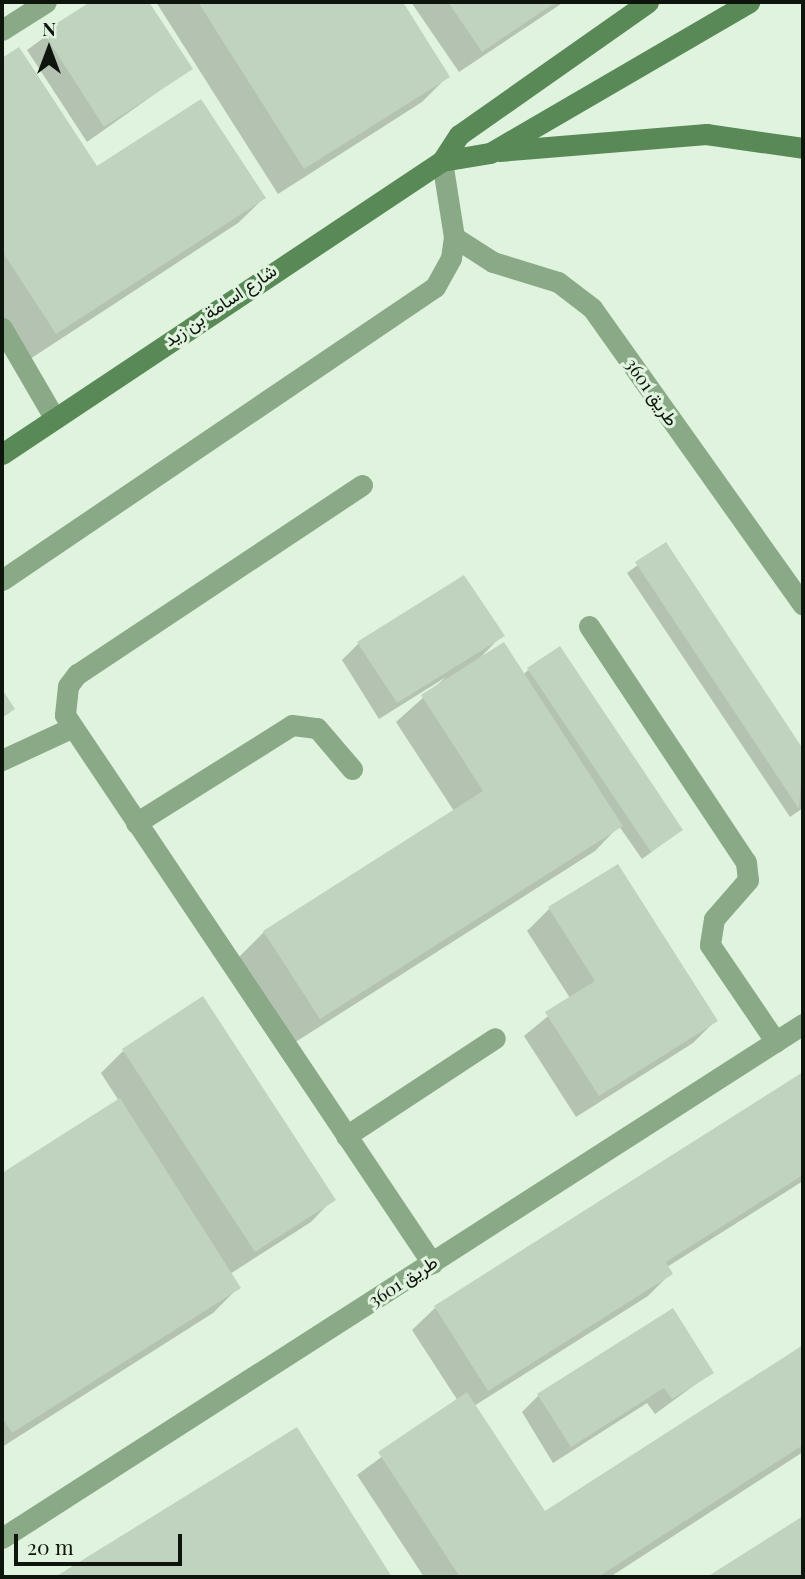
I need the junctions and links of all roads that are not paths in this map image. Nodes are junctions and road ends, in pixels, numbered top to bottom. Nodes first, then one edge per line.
1 (46, 2) edge
2 (648, 2) edge
3 (750, 2) edge
4 (2, 30) edge
5 (803, 148) edge
6 (490, 153) junction
7 (442, 161) junction
8 (454, 237) junction
9 (2, 328) edge
10 (55, 419) junction
11 (2, 454) edge
12 (362, 485) dead end
13 (2, 580) edge
14 (803, 605) edge
15 (589, 625) dead end
16 (71, 727) junction
17 (2, 760) edge
18 (352, 769) dead end
19 (136, 823) junction
20 (803, 1024) edge
21 (495, 1038) dead end
22 (776, 1042) junction
23 (346, 1136) junction
24 (432, 1263) junction
25 (2, 1538) edge

1 - 4 street
2 - 7 main road, شارع اسامة بن زيد
3 - 6 main road, شارع اسامة بن زيد
5 - 6 main road
6 - 7 main road, شارع اسامة بن زيد
7 - 8 street
7 - 10 main road, شارع اسامة بن زيد
8 - 13 street
8 - 14 street, طريق 3601
9 - 10 street
10 - 11 main road, شارع اسامة بن زيد
12 - 16 street
15 - 22 street
16 - 17 street
16 - 19 street
18 - 19 street
19 - 23 street
20 - 22 street, طريق 3601
21 - 23 street
22 - 24 street, طريق 3601
23 - 24 street
24 - 25 street, طريق 3601

